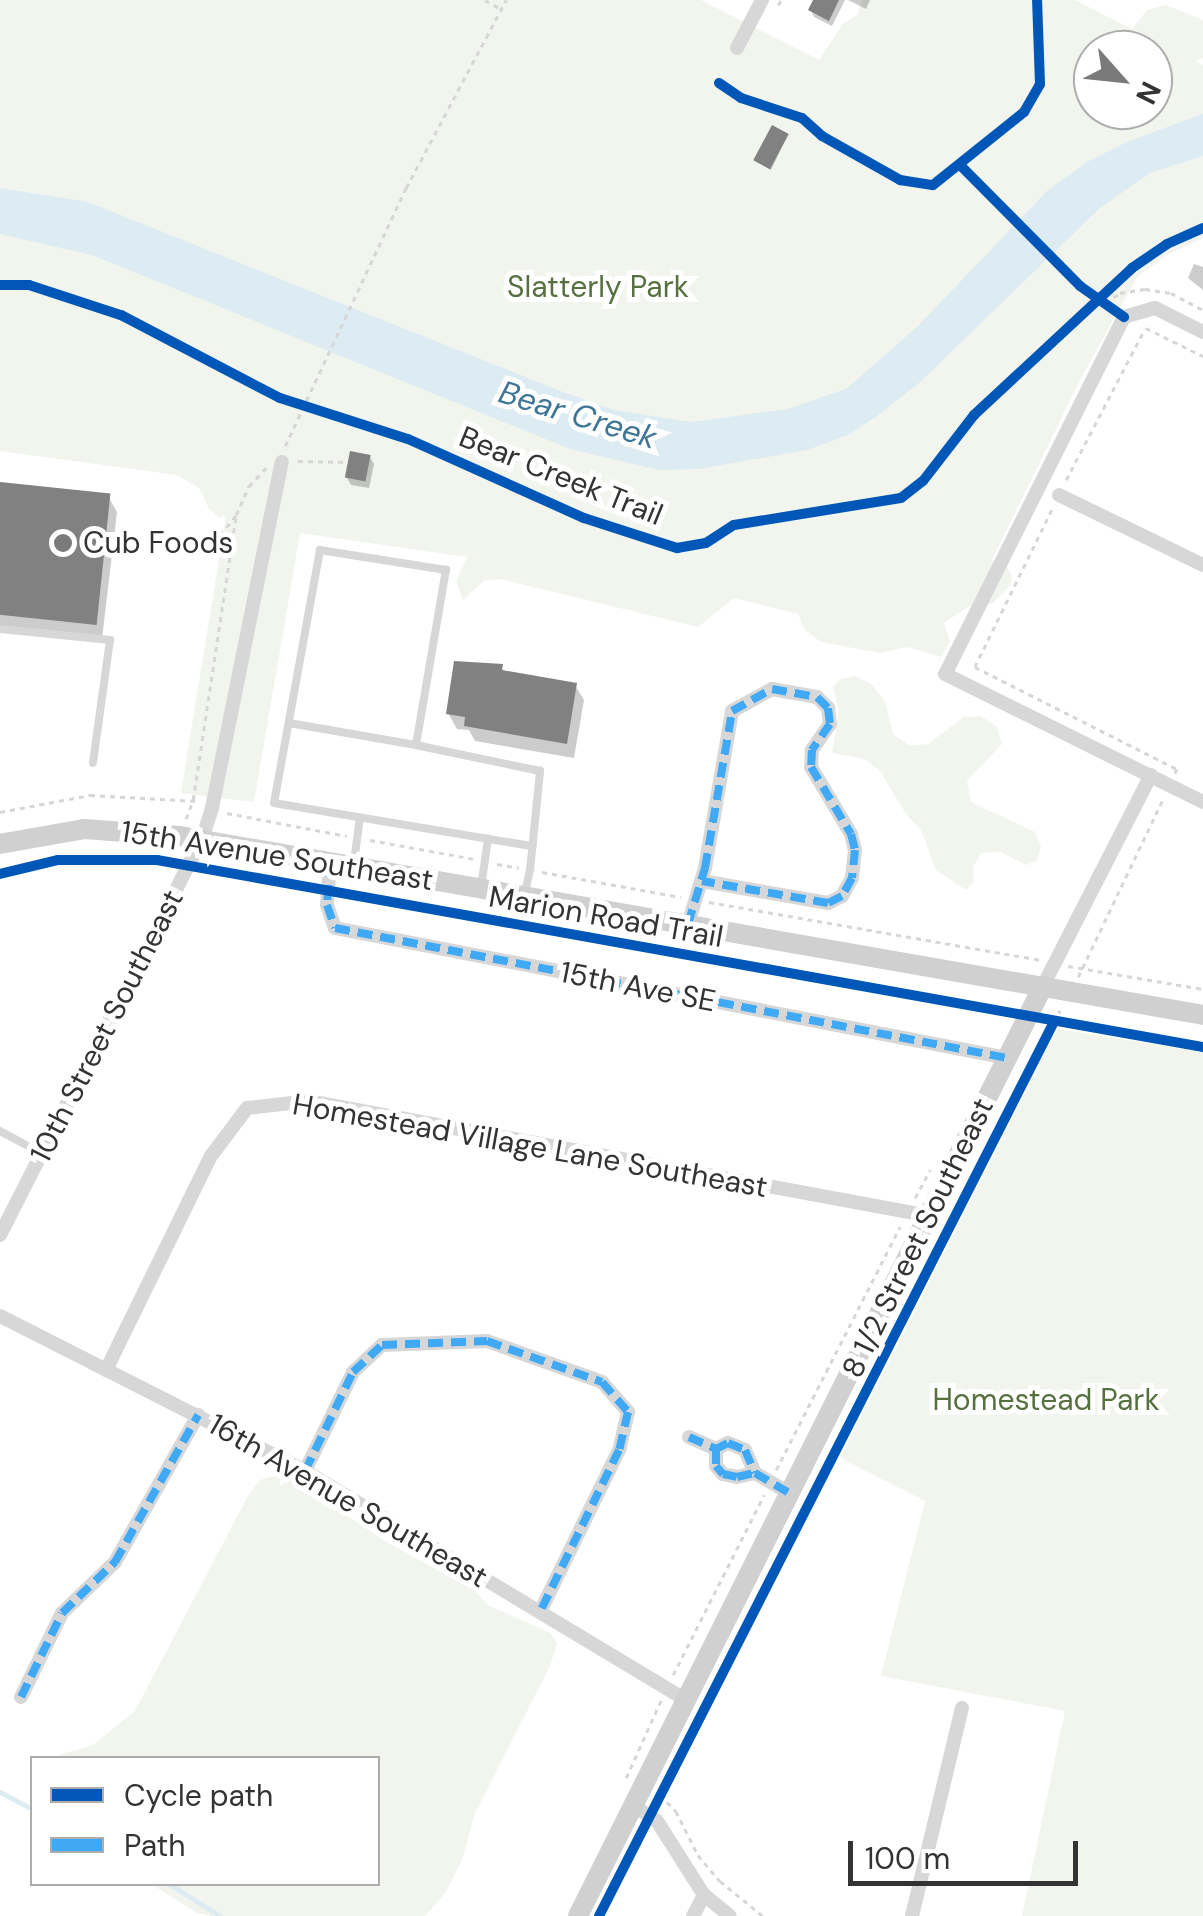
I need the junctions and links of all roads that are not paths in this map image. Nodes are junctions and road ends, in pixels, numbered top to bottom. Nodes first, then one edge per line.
1 (762, 0) edge
2 (738, 48) dead end
3 (1203, 332) edge
4 (282, 462) road end
5 (1059, 495) road end
6 (1203, 565) edge
7 (0, 630) edge
8 (289, 723) junction
9 (416, 745) junction
10 (92, 763) dead end
11 (1151, 775) junction
12 (1203, 802) edge
13 (360, 817) junction
14 (488, 838) junction
15 (202, 839) junction
16 (0, 844) edge
17 (532, 846) junction
18 (330, 862) junction
19 (353, 866) junction
20 (702, 881) junction
21 (481, 888) junction
22 (524, 896) junction
23 (688, 924) junction
24 (1043, 986) junction
25 (1203, 1015) edge
26 (1008, 1058) junction
27 (0, 1131) edge
28 (42, 1153) junction
29 (930, 1216) junction
30 (0, 1235) edge
31 (0, 1316) edge
32 (106, 1370) junction
33 (198, 1415) junction
34 (689, 1436) dead end
35 (716, 1449) junction
36 (305, 1471) junction
37 (755, 1472) junction
38 (791, 1494) junction
39 (540, 1612) junction
40 (20, 1698) dead end
41 (688, 1701) junction
42 (962, 1708) dead end
43 (641, 1810) junction
44 (704, 1895) junction
45 (578, 1916) edge
46 (693, 1916) edge
47 (730, 1916) edge
48 (912, 1916) edge

1 - 2 street
3 - 11 street
4 - 15 street, 10th Street Southeast
5 - 6 street
7 - 10 lane
8 - 9 lane
8 - 9 lane
8 - 13 lane
9 - 17 lane
11 - 12 street
11 - 24 street, 8 1/2 Street Southeast
13 - 14 lane
13 - 19 lane
14 - 17 lane
14 - 21 lane
15 - 16 main road, 15th Avenue Southeast
15 - 18 main road, 15th Avenue Southeast
15 - 28 street, 10th Street Southeast
17 - 22 lane
18 - 19 main road, 15th Avenue Southeast
18 - 26 street, 15th Ave SE
19 - 21 main road, 15th Avenue Southeast
20 - 20 street
20 - 23 street
21 - 22 main road, 15th Avenue Southeast
22 - 23 main road, 15th Avenue Southeast
23 - 24 main road, 15th Avenue Southeast
24 - 25 main road, 15th Avenue Southeast
24 - 26 main road, 8 1/2 Street Southeast
26 - 29 main road, 8 1/2 Street Southeast
27 - 28 lane
28 - 30 street, 10th Street Southeast
29 - 32 street, Homestead Village Lane Southeast
29 - 38 main road, 8 1/2 Street Southeast
31 - 32 street, 16th Avenue Southeast
32 - 33 street, 16th Avenue Southeast
33 - 36 street, 16th Avenue Southeast
33 - 40 street
34 - 35 street
35 - 37 street
35 - 37 street
36 - 39 street, 16th Avenue Southeast
36 - 39 street
37 - 38 street
38 - 41 main road, 8 1/2 Street Southeast
39 - 41 street, 16th Avenue Southeast
41 - 43 main road, 8 1/2 Street Southeast
42 - 48 street
43 - 44 street
43 - 45 main road, 8 1/2 Street Southeast
44 - 46 street
44 - 47 street

